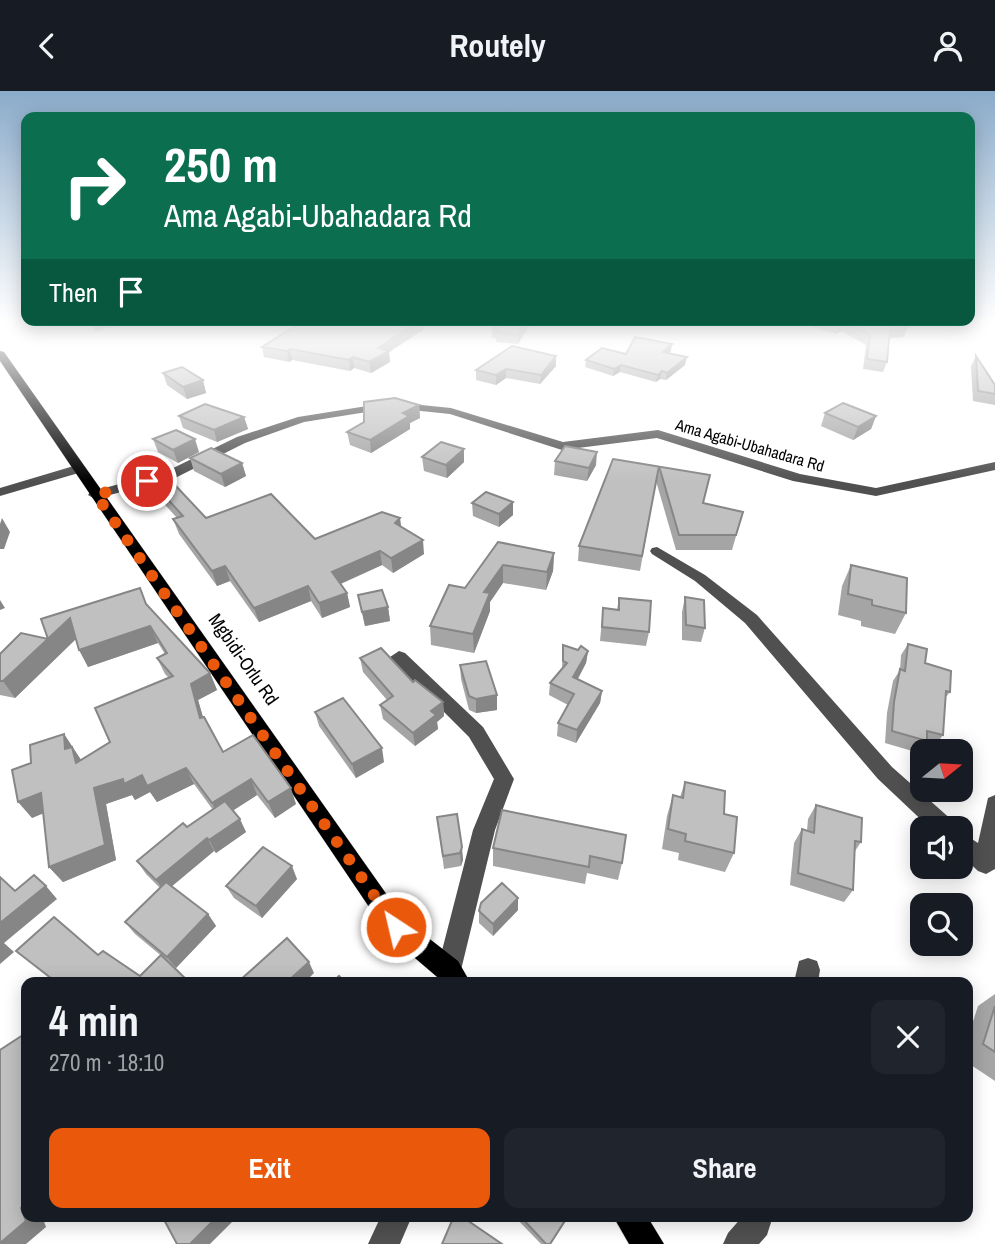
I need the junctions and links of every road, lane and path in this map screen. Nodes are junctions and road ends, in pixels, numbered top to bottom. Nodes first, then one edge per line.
1 (13, 374) edge
2 (995, 466) edge
3 (77, 469) junction
4 (0, 492) edge
5 (96, 495) junction
6 (657, 551) dead end
7 (398, 657) dead end
8 (995, 804) edge
9 (932, 816) edge
10 (973, 853) edge
11 (453, 976) edge
12 (394, 1222) edge
13 (632, 1222) edge
14 (756, 1222) edge
15 (384, 1244) edge
16 (648, 1244) edge
17 (739, 1244) edge

1 - 3 main road, Mgbidi-Orlu Rd
2 - 5 street, Ama Agabi-Ubahadara Rd
3 - 4 street
3 - 5 main road, Mgbidi-Orlu Rd
5 - 11 main road, Mgbidi-Orlu Rd
6 - 9 street
7 - 11 street
8 - 10 street
12 - 15 street
13 - 16 main road
14 - 17 street

